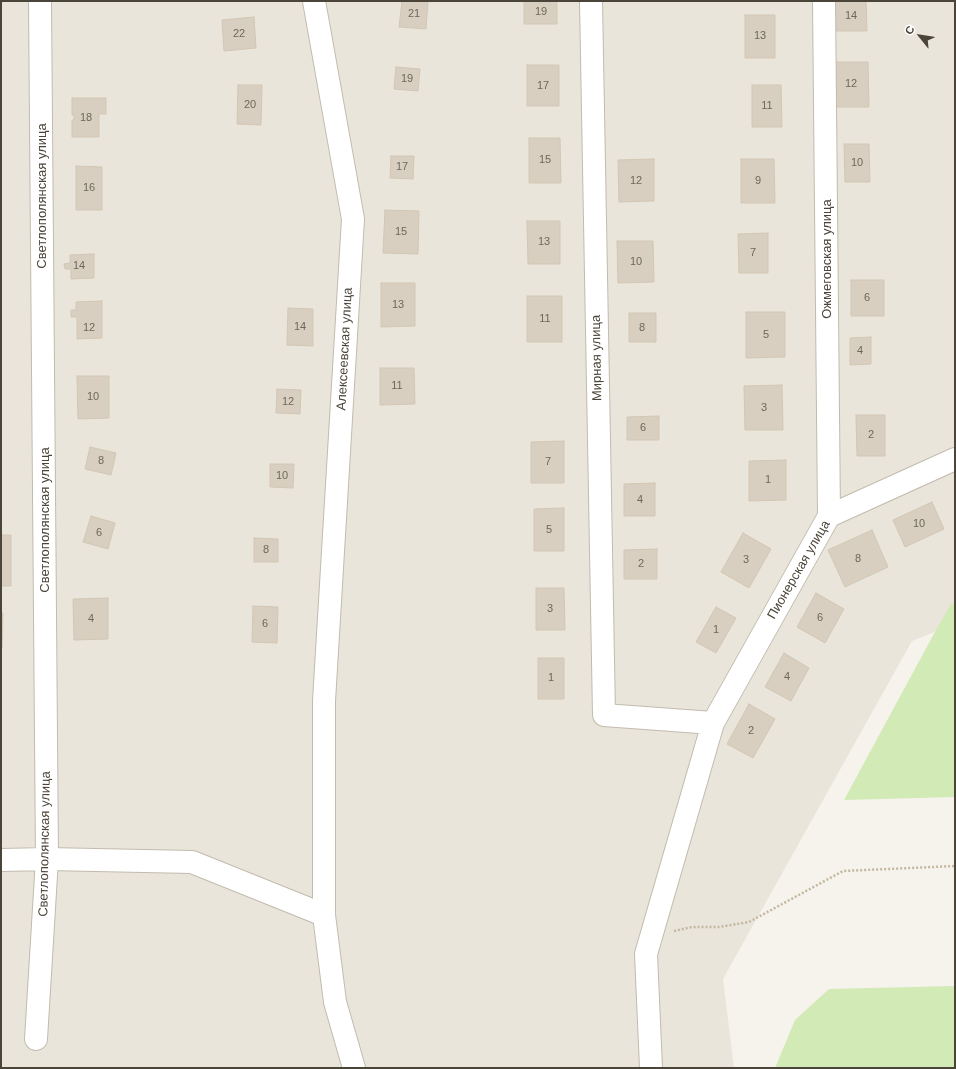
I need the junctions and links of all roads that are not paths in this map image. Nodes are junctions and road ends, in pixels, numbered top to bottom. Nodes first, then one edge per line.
1 (40, 1) edge
2 (314, 1) edge
3 (591, 1) edge
4 (824, 1) edge
5 (955, 459) edge
6 (829, 516) junction
7 (713, 723) junction
8 (47, 859) junction
9 (1, 860) edge
10 (324, 915) junction
11 (36, 1039) dead end
12 (354, 1068) edge
13 (651, 1068) edge

1 - 8 street, Светлополянская улица
2 - 10 street, Алексеевская улица
3 - 7 street, Мирная улица
4 - 6 street, Ожмеговская улица
5 - 6 street, Пионерская улица
6 - 7 street, Пионерская улица
7 - 13 street, Пионерская улица
8 - 9 street
8 - 10 street
8 - 11 street, Светлополянская улица
10 - 12 street, Алексеевская улица

